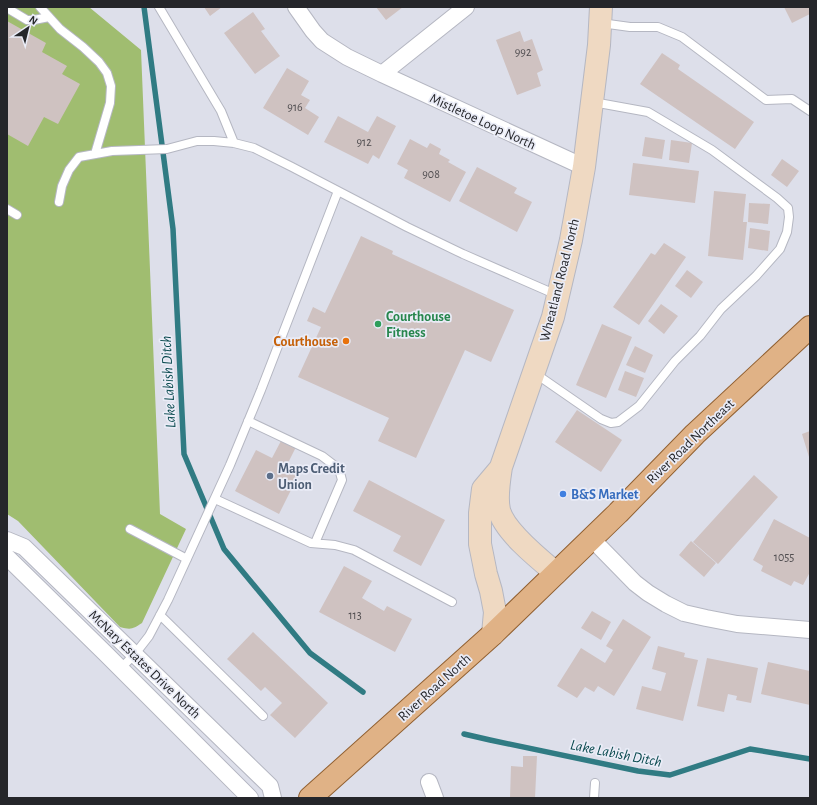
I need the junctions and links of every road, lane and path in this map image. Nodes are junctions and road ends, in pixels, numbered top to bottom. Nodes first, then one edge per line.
1 (40, 7) edge
2 (159, 7) edge
3 (296, 7) edge
4 (466, 7) edge
5 (7, 8) edge
6 (601, 15) edge
7 (49, 17) junction
8 (382, 74) junction
9 (592, 102) junction
10 (810, 111) edge
11 (234, 143) junction
12 (95, 154) junction
13 (584, 167) junction
14 (338, 190) junction
15 (59, 202) dead end
16 (7, 209) edge
17 (18, 215) dead end
18 (558, 295) junction
19 (810, 327) edge
20 (534, 372) junction
21 (248, 421) junction
22 (501, 467) junction
23 (215, 499) junction
24 (130, 529) dead end
25 (591, 538) junction
26 (7, 540) edge
27 (315, 543) junction
28 (7, 557) edge
29 (187, 559) junction
30 (556, 573) junction
31 (452, 602) dead end
32 (160, 615) junction
33 (810, 630) edge
34 (493, 634) junction
35 (134, 654) junction
36 (120, 669) junction
37 (263, 716) dead end
38 (429, 782) dead end
39 (595, 783) dead end
40 (250, 798) edge
41 (273, 798) edge
42 (310, 798) edge
43 (435, 798) edge
44 (594, 798) edge

1 - 7 lane
2 - 11 lane
3 - 8 street, Mistletoe Loop North
4 - 8 street
5 - 7 lane
6 - 9 main road, Wheatland Road North
6 - 10 lane
7 - 12 lane
8 - 13 street, Mistletoe Loop North
9 - 13 main road, Wheatland Road North
9 - 20 lane
11 - 12 lane
11 - 14 lane
12 - 15 lane
13 - 18 main road, Wheatland Road North
14 - 18 lane
14 - 21 lane
16 - 17 lane
18 - 20 main road, Wheatland Road North
19 - 25 main road, River Road Northeast
20 - 22 main road, Wheatland Road North
21 - 23 lane
21 - 27 lane
22 - 30 main road, Wheatland Road North
22 - 34 main road
23 - 27 lane
23 - 29 lane
24 - 29 lane
25 - 30 main road, River Road Northeast
25 - 33 street
26 - 35 street, McNary Estates Drive North
27 - 31 lane
28 - 36 street, McNary Estates Drive North
29 - 32 lane
30 - 34 main road, River Road North
32 - 35 lane
32 - 37 lane
34 - 42 main road, River Road North
35 - 36 lane
35 - 41 street, McNary Estates Drive North
36 - 40 street, McNary Estates Drive North
38 - 43 street
39 - 44 lane

